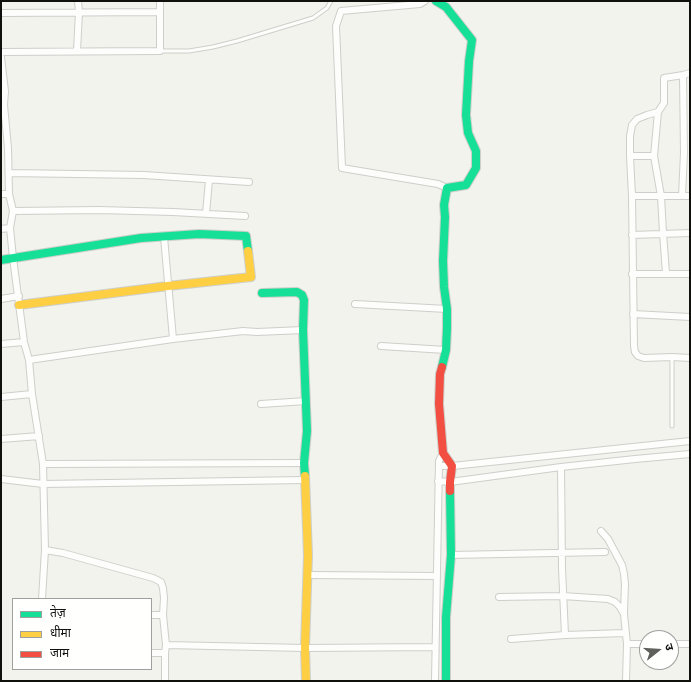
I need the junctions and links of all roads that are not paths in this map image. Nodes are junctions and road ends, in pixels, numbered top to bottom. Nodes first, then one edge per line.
1 (78, 1) edge
2 (160, 1) edge
3 (331, 1) edge
4 (425, 1) edge
5 (436, 1) edge
6 (79, 12) junction
7 (160, 12) junction
8 (1, 13) edge
9 (77, 51) junction
10 (160, 51) junction
11 (1, 52) edge
12 (1, 60) edge
13 (690, 73) edge
14 (683, 75) junction
15 (3, 105) edge
16 (658, 112) junction
17 (1, 148) edge
18 (8, 148) junction
19 (687, 152) edge
20 (630, 156) junction
21 (654, 156) junction
22 (9, 172) junction
23 (210, 180) junction
24 (249, 182) dead end
25 (447, 188) junction
26 (1, 194) edge
27 (9, 194) junction
28 (632, 196) junction
29 (661, 196) junction
30 (682, 196) junction
31 (690, 196) edge
32 (13, 211) junction
33 (206, 214) junction
34 (245, 216) dead end
35 (10, 228) junction
36 (1, 229) edge
37 (663, 233) junction
38 (690, 233) edge
39 (632, 234) junction
40 (164, 237) junction
41 (13, 258) junction
42 (1, 260) edge
43 (632, 274) junction
44 (666, 274) junction
45 (690, 274) edge
46 (168, 286) junction
47 (262, 293) dead end
48 (1, 299) edge
49 (19, 300) junction
50 (355, 304) dead end
51 (447, 309) junction
52 (633, 314) junction
53 (690, 317) edge
54 (303, 330) junction
55 (173, 339) junction
56 (24, 342) junction
57 (1, 344) edge
58 (381, 346) dead end
59 (446, 350) junction
60 (672, 357) junction
61 (690, 358) edge
62 (29, 360) junction
63 (32, 394) junction
64 (1, 397) edge
65 (306, 401) junction
66 (261, 404) dead end
67 (672, 426) dead end
68 (39, 436) junction
69 (1, 439) edge
70 (690, 440) edge
71 (443, 453) junction
72 (690, 454) edge
73 (42, 464) junction
74 (304, 464) junction
75 (439, 466) junction
76 (452, 466) junction
77 (561, 467) junction
78 (1, 479) edge
79 (305, 480) junction
80 (438, 481) junction
81 (450, 482) junction
82 (43, 484) junction
83 (601, 531) dead end
84 (45, 550) junction
85 (562, 552) junction
86 (605, 552) dead end
87 (451, 555) junction
88 (308, 575) junction
89 (437, 576) junction
90 (564, 596) junction
91 (500, 597) dead end
92 (42, 598) edge
93 (624, 614) junction
94 (152, 615) edge
95 (163, 615) junction
96 (625, 633) junction
97 (565, 635) junction
98 (510, 639) dead end
99 (627, 644) junction
100 (639, 644) edge
101 (679, 644) edge
102 (690, 644) edge
103 (166, 646) junction
104 (435, 647) junction
105 (305, 648) junction
106 (152, 653) edge
107 (165, 653) junction
108 (165, 681) edge
109 (306, 681) edge
110 (435, 681) edge
111 (446, 681) edge
112 (626, 681) edge

1 - 6 street
2 - 7 street
3 - 10 lane
4 - 25 street
5 - 25 street
6 - 7 street
6 - 8 street
6 - 9 street
7 - 10 street
9 - 10 street
9 - 11 street
12 - 15 street
13 - 14 street
14 - 16 street
14 - 19 street
15 - 18 street
16 - 20 street
16 - 21 street
17 - 18 street
18 - 22 street
19 - 30 street
20 - 21 street
20 - 28 street
21 - 29 street
22 - 23 street
22 - 27 street
23 - 24 street
23 - 33 street
25 - 51 street
26 - 27 street
27 - 32 street
28 - 29 street
28 - 39 street
29 - 30 street
29 - 37 street
30 - 31 street
32 - 33 street
32 - 35 street
33 - 34 street
35 - 36 street
35 - 41 street
37 - 38 street
37 - 39 street
37 - 44 street
39 - 43 street
40 - 41 street
40 - 46 street
40 - 46 street
41 - 42 street
41 - 49 street
43 - 44 street
43 - 52 street
44 - 45 street
46 - 49 street
46 - 55 street
47 - 54 street
48 - 49 street
49 - 56 street
50 - 51 street
51 - 59 street
52 - 53 street
52 - 60 street
54 - 55 street
54 - 65 street
55 - 62 street
56 - 57 street
56 - 62 street
58 - 59 street
59 - 71 street
60 - 61 street
60 - 67 lane
62 - 63 street
63 - 64 street
63 - 68 street
65 - 66 street
65 - 74 street
68 - 69 street
68 - 73 street
70 - 76 street
71 - 75 street
71 - 76 street
72 - 77 street
73 - 74 street
73 - 82 street
74 - 79 street
75 - 76 street
75 - 80 street
76 - 81 street
77 - 81 street
77 - 85 street
78 - 82 street
79 - 82 street
79 - 88 street
80 - 81 street
80 - 89 street
81 - 87 street
82 - 84 street
83 - 93 street
84 - 92 street
84 - 95 street
85 - 86 street
85 - 87 street
85 - 90 street
87 - 111 street
88 - 89 street
88 - 105 street
89 - 104 street
90 - 91 street
90 - 93 street
90 - 97 street
93 - 96 street
94 - 95 street
95 - 103 street
96 - 97 street
96 - 99 street
97 - 98 street
99 - 100 street
99 - 112 street
101 - 102 street
103 - 105 street
103 - 107 street
104 - 105 street
104 - 110 street
105 - 109 street
106 - 107 street
107 - 108 street

